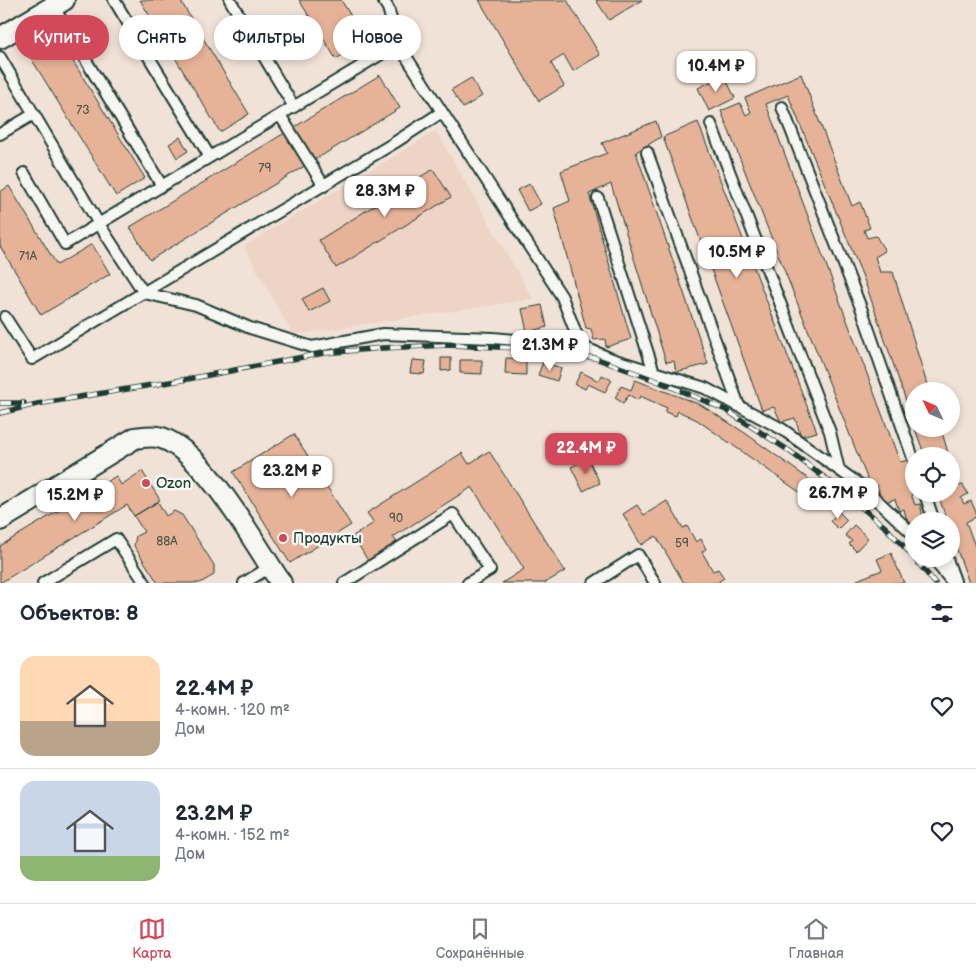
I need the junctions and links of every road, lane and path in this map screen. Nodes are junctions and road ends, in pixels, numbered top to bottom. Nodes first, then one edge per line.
1 (114, 0) edge
2 (230, 0) edge
3 (383, 0) edge
4 (58, 3) edge
5 (390, 15) edge
6 (0, 38) edge
7 (0, 57) edge
8 (372, 60) edge
9 (408, 60) edge
10 (294, 107) junction
11 (782, 107) dead end
12 (442, 112) junction
13 (34, 114) junction
14 (280, 115) junction
15 (711, 124) dead end
16 (0, 134) edge
17 (648, 152) dead end
18 (210, 158) junction
19 (24, 173) dead end
20 (162, 186) junction
21 (324, 186) junction
22 (598, 198) dead end
23 (99, 224) junction
24 (144, 293) junction
25 (5, 317) dead end
26 (581, 346) junction
27 (654, 372) junction
28 (739, 406) junction
29 (909, 447) edge
30 (839, 470) junction
31 (0, 520) edge
32 (905, 527) edge
33 (940, 567) edge
34 (949, 567) edge
35 (275, 575) edge
36 (43, 583) edge
37 (145, 583) edge
38 (244, 583) edge
39 (344, 583) edge
40 (468, 583) edge
41 (594, 583) edge
42 (655, 583) edge
43 (954, 583) edge

1 - 18 lane
2 - 10 lane
3 - 5 lane
4 - 6 street
4 - 20 lane
7 - 13 lane
8 - 10 lane
9 - 12 lane
10 - 14 lane
11 - 29 lane
12 - 21 lane
12 - 26 lane
13 - 16 lane
13 - 23 lane
14 - 18 lane
14 - 21 lane
15 - 30 lane
17 - 28 lane
18 - 20 lane
19 - 23 lane
20 - 23 lane
21 - 24 lane
22 - 27 lane
23 - 24 lane
24 - 25 lane
24 - 26 lane
26 - 27 lane
27 - 28 lane
28 - 30 lane
30 - 32 lane
31 - 35 street
33 - 43 lane
34 - 43 lane
35 - 38 lane
36 - 37 lane
39 - 40 lane
41 - 42 lane

